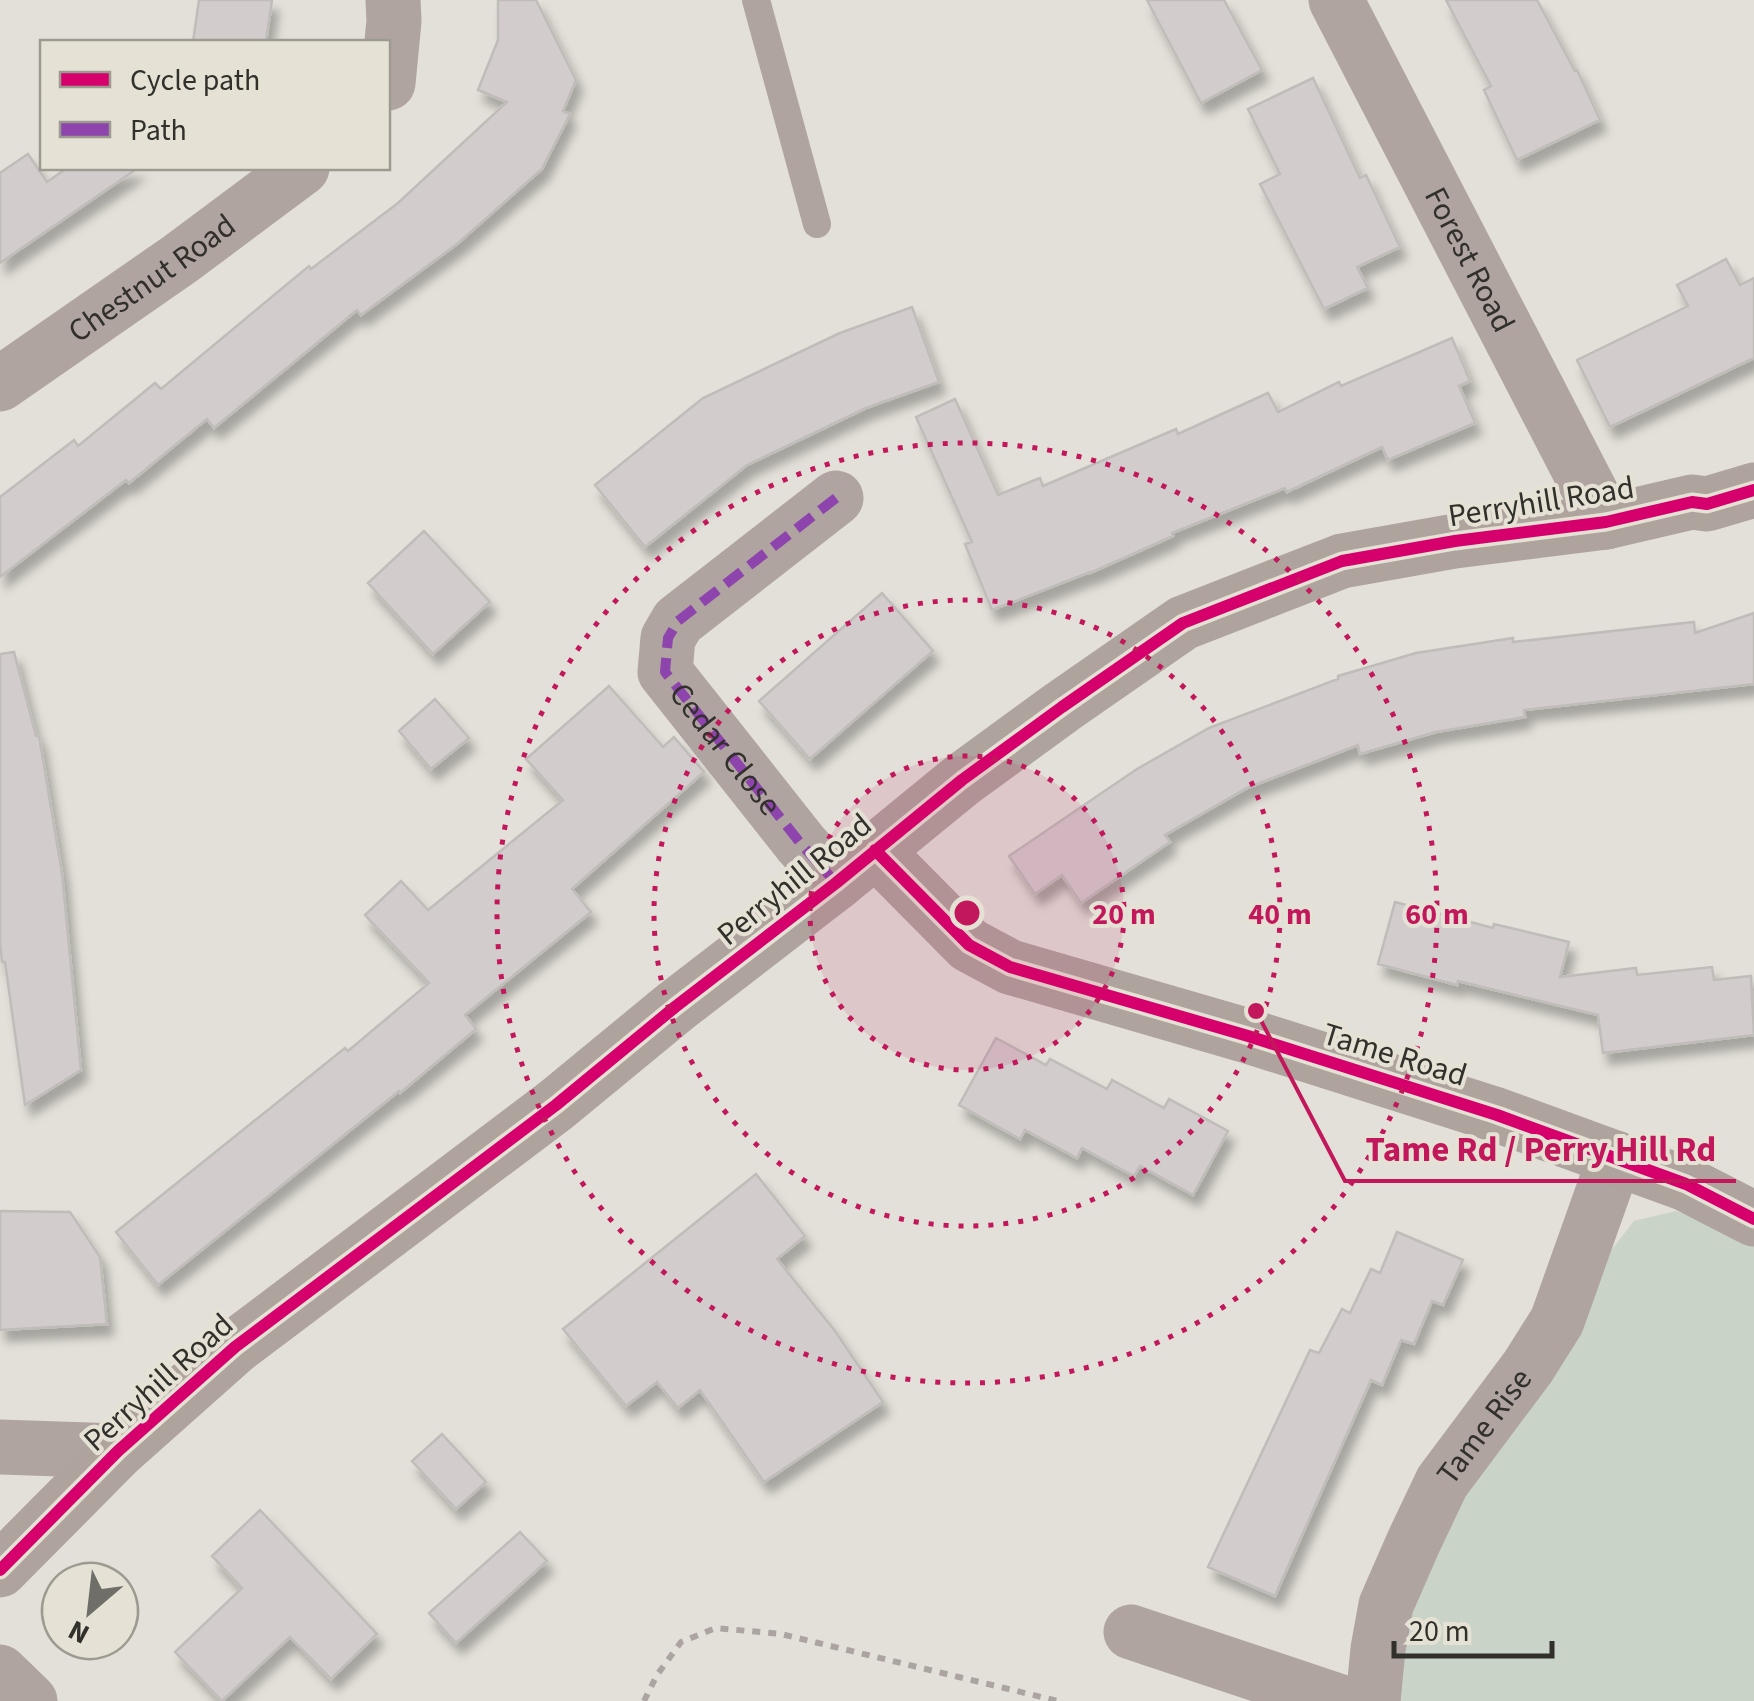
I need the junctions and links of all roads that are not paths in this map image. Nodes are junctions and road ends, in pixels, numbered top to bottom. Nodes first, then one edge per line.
1 (393, 0) edge
2 (756, 0) edge
3 (1336, 0) edge
4 (390, 62) edge
5 (299, 170) edge
6 (817, 224) dead end
7 (0, 384) edge
8 (1754, 490) edge
9 (836, 498) dead end
10 (1606, 522) junction
11 (856, 866) junction
12 (1614, 1158) junction
13 (1754, 1219) edge
14 (0, 1447) edge
15 (118, 1451) junction
16 (0, 1570) edge
17 (1131, 1632) dead end
18 (0, 1672) edge
19 (30, 1701) edge
20 (1338, 1701) edge
21 (1374, 1701) edge

1 - 4 street
2 - 6 lane
3 - 10 street, Forest Road
5 - 7 street, Chestnut Road
8 - 10 street, Perryhill Road
9 - 11 street, Cedar Close
10 - 11 street, Perryhill Road
11 - 12 street, Tame Road
11 - 15 street, Perryhill Road
12 - 13 street, Tame Road
12 - 21 street, Tame Rise
14 - 15 street
15 - 16 street, Perryhill Road
17 - 20 street
18 - 19 street

